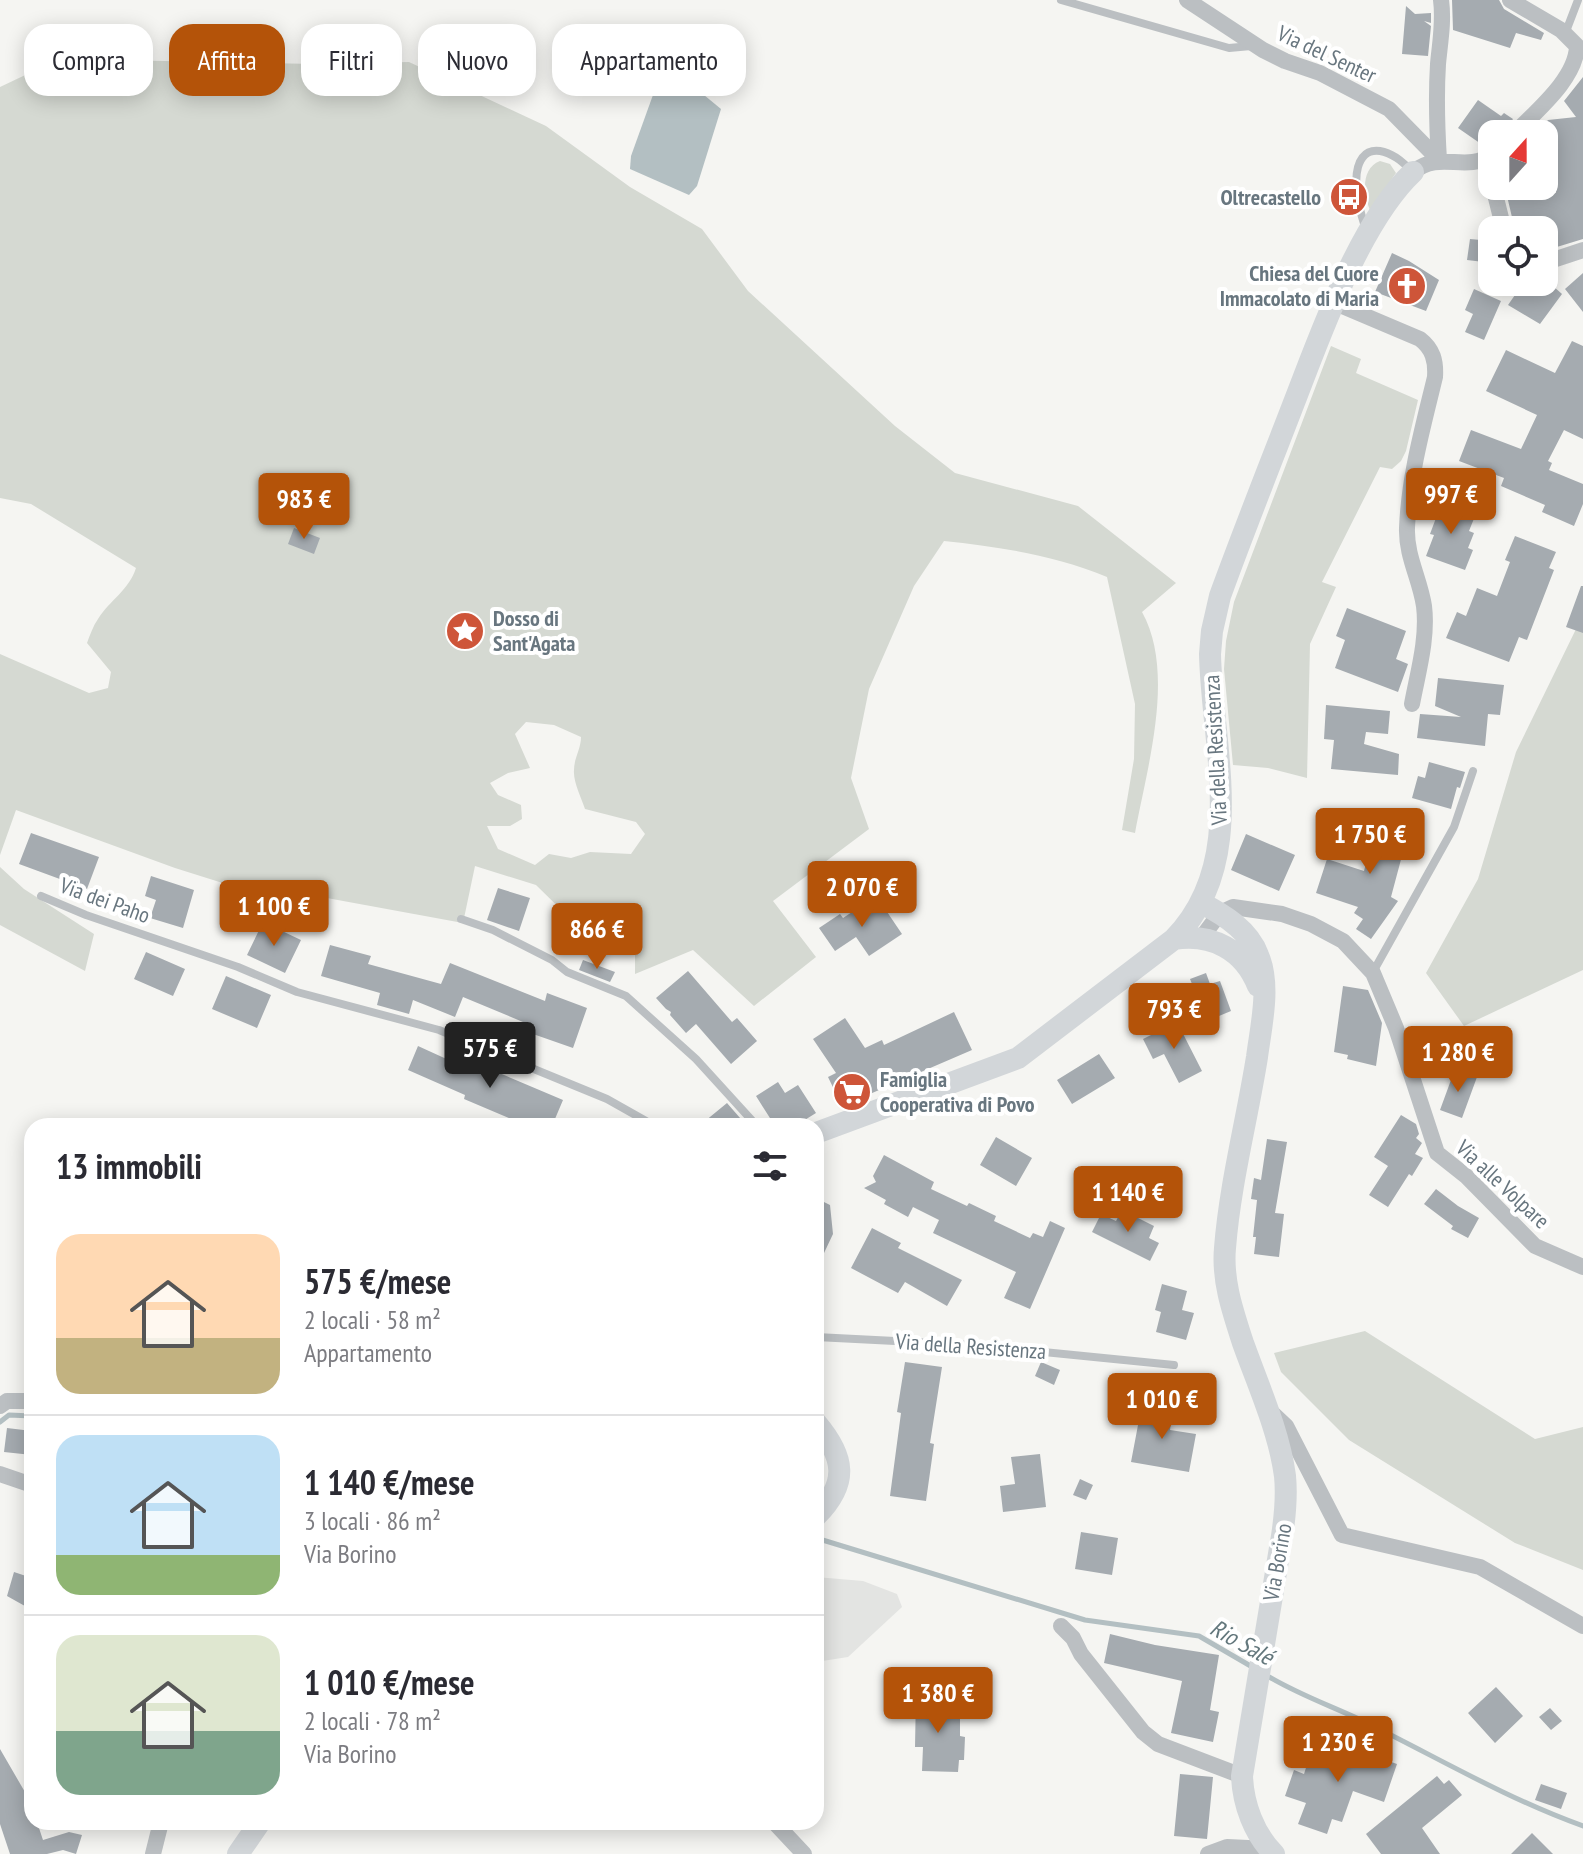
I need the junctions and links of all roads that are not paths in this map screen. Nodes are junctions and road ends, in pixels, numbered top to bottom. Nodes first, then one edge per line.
1 (1061, 0) edge
2 (1187, 0) edge
3 (1441, 0) edge
4 (1510, 0) edge
5 (1578, 0) edge
6 (1575, 43) edge
7 (1256, 45) junction
8 (1527, 120) edge
9 (1439, 160) junction
10 (1478, 162) edge
11 (1413, 172) junction
12 (1367, 234) junction
13 (1583, 250) edge
14 (1558, 258) edge
15 (1335, 303) junction
16 (1412, 704) dead end
17 (1473, 771) dead end
18 (41, 896) dead end
19 (1210, 908) junction
20 (461, 919) dead end
21 (1202, 937) junction
22 (1174, 939) junction
23 (1373, 973) junction
24 (1263, 999) junction
25 (641, 1118) edge
26 (750, 1118) edge
27 (824, 1130) edge
28 (1583, 1267) edge
29 (824, 1337) edge
30 (1174, 1365) dead end
31 (24, 1401) edge
32 (0, 1406) edge
33 (1265, 1406) junction
34 (824, 1434) edge
35 (0, 1474) edge
36 (24, 1482) edge
37 (824, 1506) edge
38 (1061, 1626) dead end
39 (1583, 1626) edge
40 (1242, 1776) junction
41 (159, 1830) edge
42 (254, 1830) edge
43 (780, 1830) edge
44 (1271, 1852) edge
45 (153, 1854) edge
46 (238, 1854) edge
47 (804, 1854) edge
48 (1208, 1854) edge

1 - 7 lane
2 - 7 street, Via del Senter
3 - 9 street
4 - 6 street
5 - 6 lane
6 - 8 street
7 - 9 street, Via del Senter
9 - 10 street
9 - 11 street
11 - 12 street, Via della Resistenza
11 - 12 lane
12 - 15 street, Via della Resistenza
13 - 14 street
15 - 16 street
15 - 19 street, Via della Resistenza
17 - 23 lane
18 - 25 lane, Via dei Paho
19 - 21 street
19 - 22 street, Via della Resistenza
19 - 23 street, Via alle Volpare
19 - 24 street, Via Borino
20 - 26 lane
21 - 22 street
21 - 24 street
22 - 27 street, Via della Resistenza
23 - 28 street, Via alle Volpare
24 - 33 street, Via Borino
29 - 30 lane, Via della Resistenza
31 - 32 street
33 - 39 street, Via Borino
33 - 40 street, Via Borino
34 - 37 street
35 - 36 street
38 - 40 street
40 - 44 street, Via Borino
41 - 45 street
42 - 46 street
43 - 47 street
44 - 48 street

